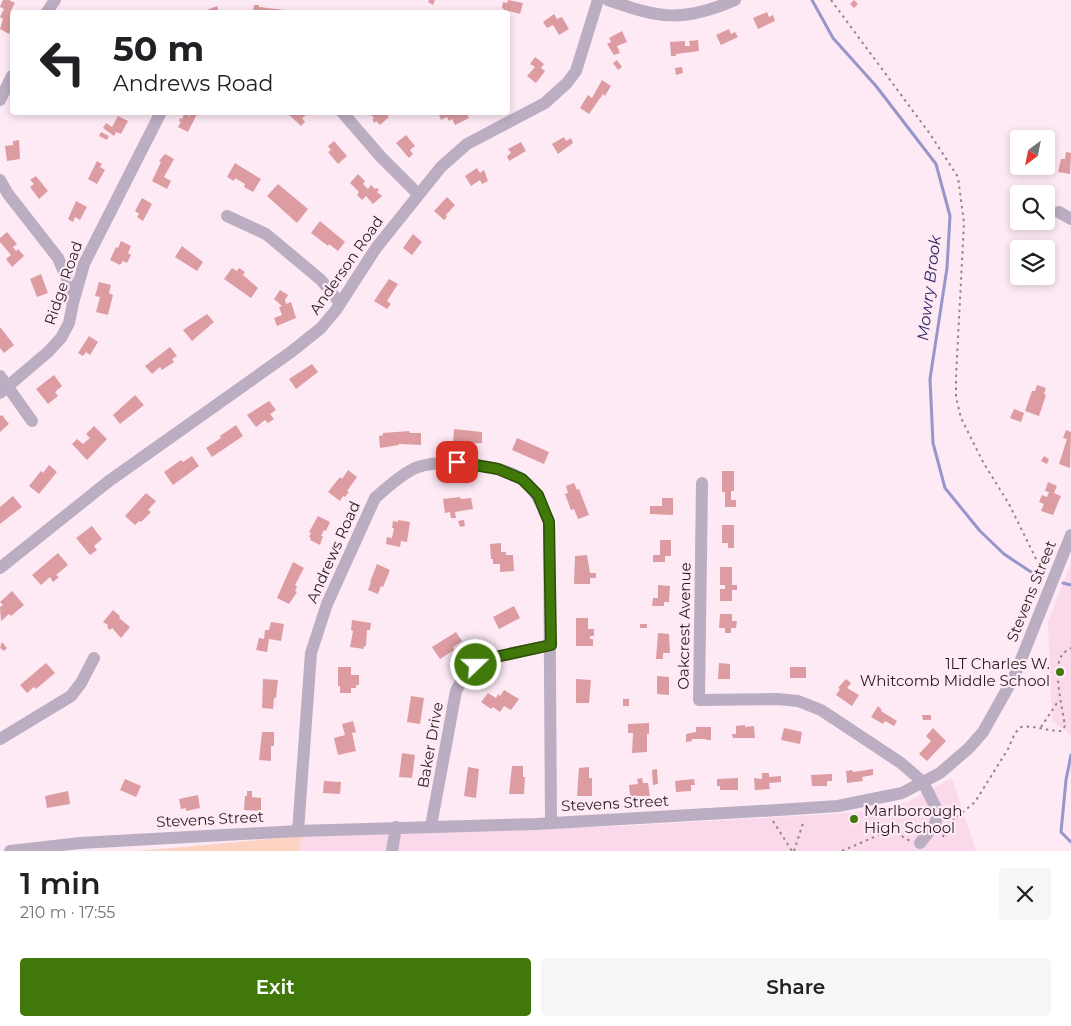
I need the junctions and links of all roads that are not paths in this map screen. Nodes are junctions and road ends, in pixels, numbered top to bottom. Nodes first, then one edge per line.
1 (598, 0) edge
2 (608, 0) edge
3 (735, 0) edge
4 (10, 80) edge
5 (0, 100) edge
6 (159, 115) edge
7 (345, 115) edge
8 (0, 180) edge
9 (418, 194) junction
10 (1060, 212) dead end
11 (228, 216) dead end
12 (1071, 219) edge
13 (73, 303) junction
14 (340, 303) junction
15 (0, 376) edge
16 (4, 390) edge
17 (32, 420) dead end
18 (702, 483) dead end
19 (1071, 536) edge
20 (0, 568) edge
21 (551, 645) junction
22 (94, 658) dead end
23 (0, 739) edge
24 (923, 782) junction
25 (551, 823) junction
26 (431, 826) junction
27 (396, 827) junction
28 (298, 831) junction
29 (915, 842) road end
30 (10, 851) edge
31 (392, 851) edge

1 - 9 street, Anderson Road
2 - 3 street
4 - 5 street
6 - 13 street, Ridge Road
7 - 9 street
8 - 13 street
9 - 14 street, Anderson Road
10 - 12 street
11 - 14 street
13 - 16 street, Ridge Road
14 - 20 street, Anderson Road
15 - 16 street
16 - 17 street
18 - 24 street, Oakcrest Avenue
19 - 24 street, Stevens Street
21 - 25 street, Andrews Road
21 - 26 street, Baker Drive
21 - 28 street, Andrews Road
22 - 23 street
24 - 25 street, Stevens Street
24 - 29 street
25 - 26 street, Stevens Street
26 - 27 street, Stevens Street
27 - 28 street, Stevens Street
27 - 31 street
28 - 30 street, Stevens Street

